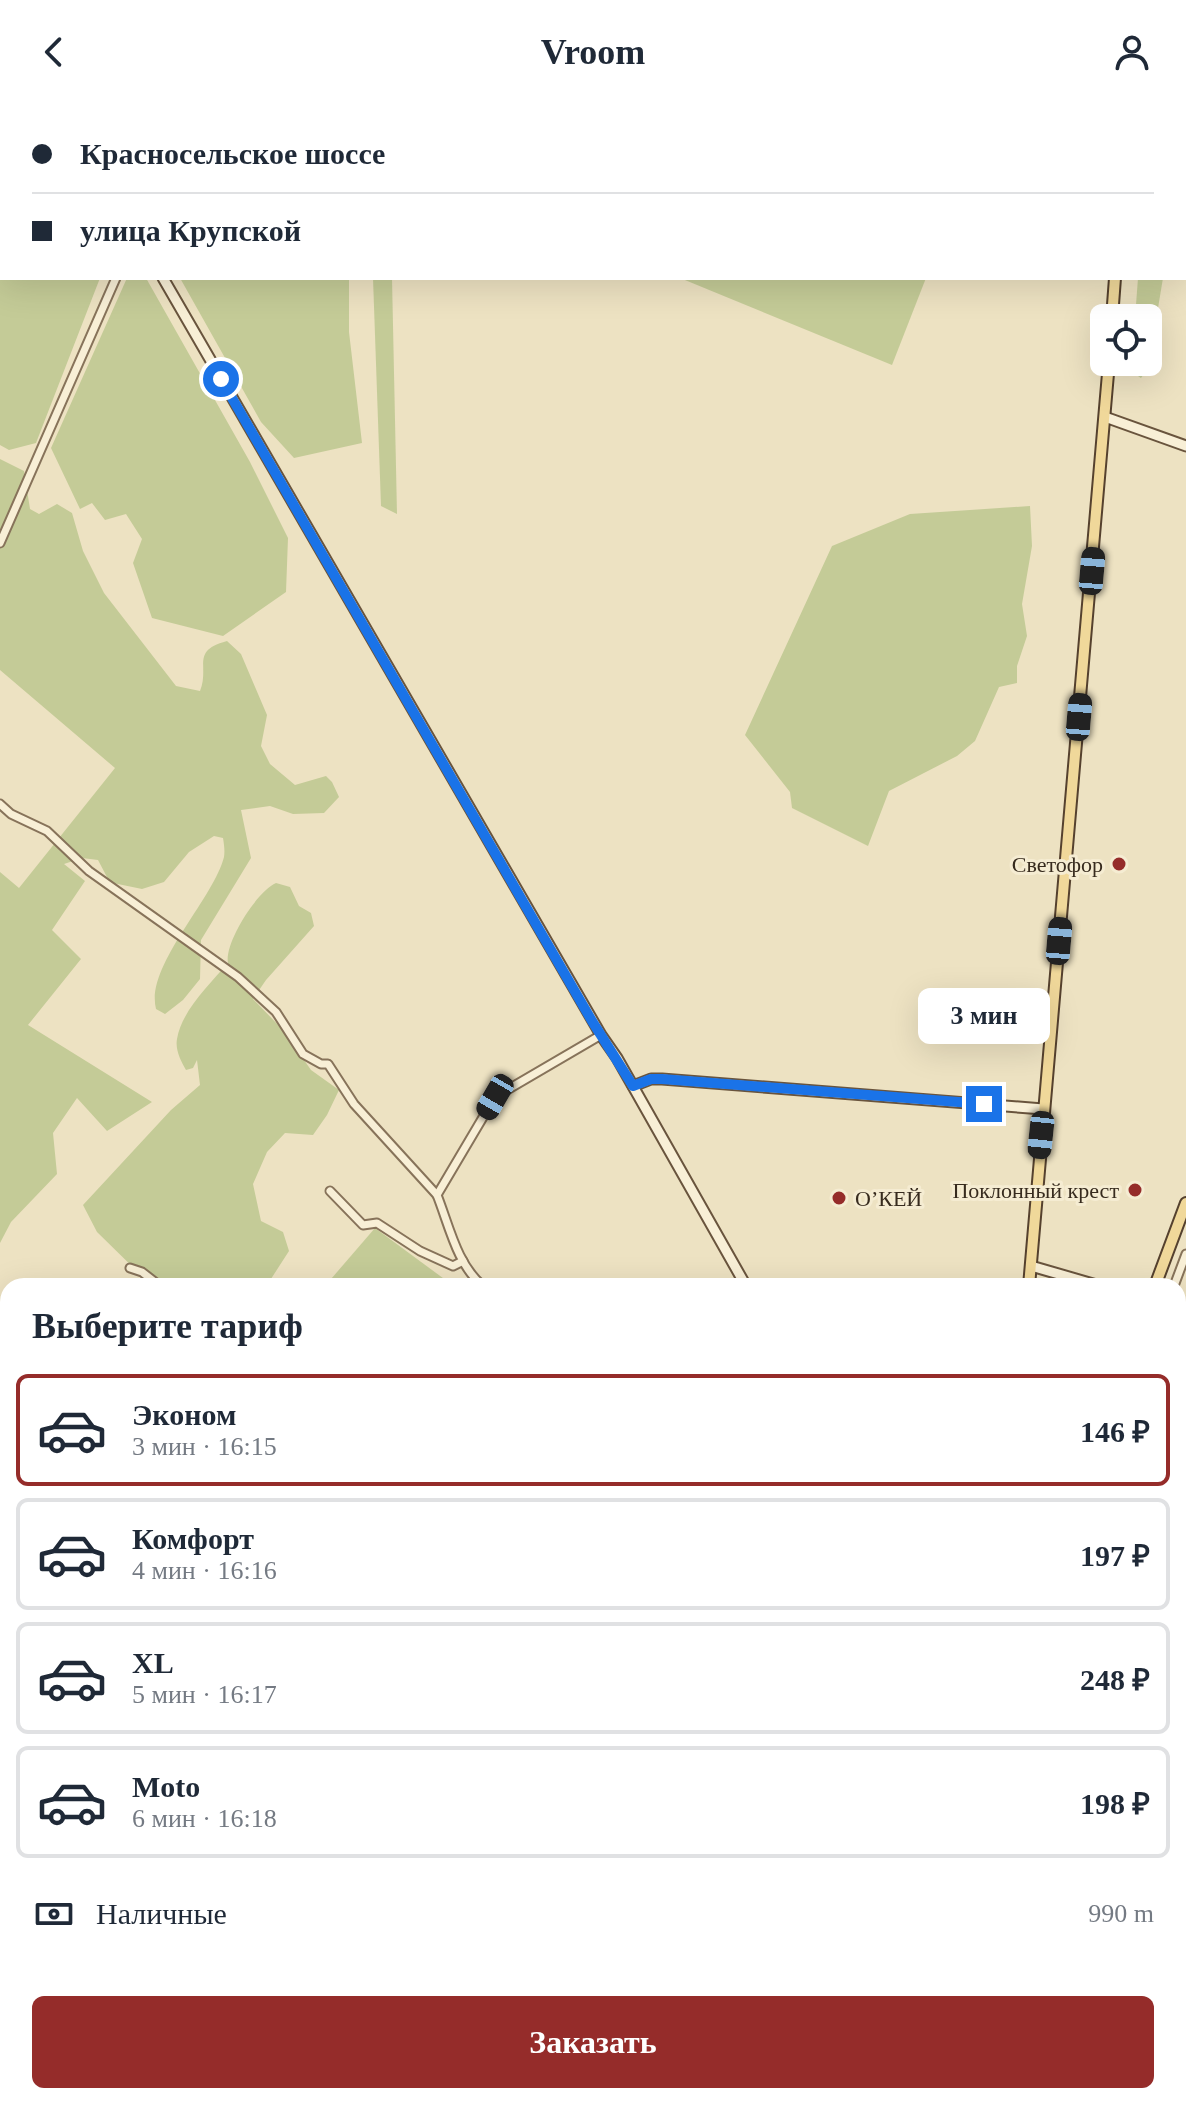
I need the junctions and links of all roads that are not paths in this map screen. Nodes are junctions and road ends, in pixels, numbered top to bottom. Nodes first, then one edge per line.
1 (115, 280) edge
2 (164, 280) edge
3 (1115, 280) edge
4 (1113, 304) edge
5 (1108, 376) edge
6 (1105, 417) junction
7 (1186, 446) edge
8 (0, 543) edge
9 (0, 804) edge
10 (601, 1035) junction
11 (633, 1086) junction
12 (1043, 1109) junction
13 (330, 1191) dead end
14 (437, 1195) junction
15 (1186, 1203) edge
16 (1186, 1254) edge
17 (463, 1261) junction
18 (1031, 1266) junction
19 (130, 1268) dead end
20 (150, 1278) edge
21 (473, 1278) edge
22 (741, 1278) edge
23 (1030, 1278) edge
24 (1072, 1278) edge
25 (1158, 1278) edge
26 (1177, 1278) edge

1 - 8 street
2 - 10 main road
3 - 4 main road
5 - 6 main road
6 - 7 main road
6 - 12 main road
9 - 14 street
10 - 11 main road
10 - 14 street
11 - 12 main road
11 - 22 main road
12 - 18 main road
13 - 17 street
14 - 17 street
15 - 25 main road
16 - 26 street
17 - 21 street
18 - 23 main road
18 - 24 main road
19 - 20 street

